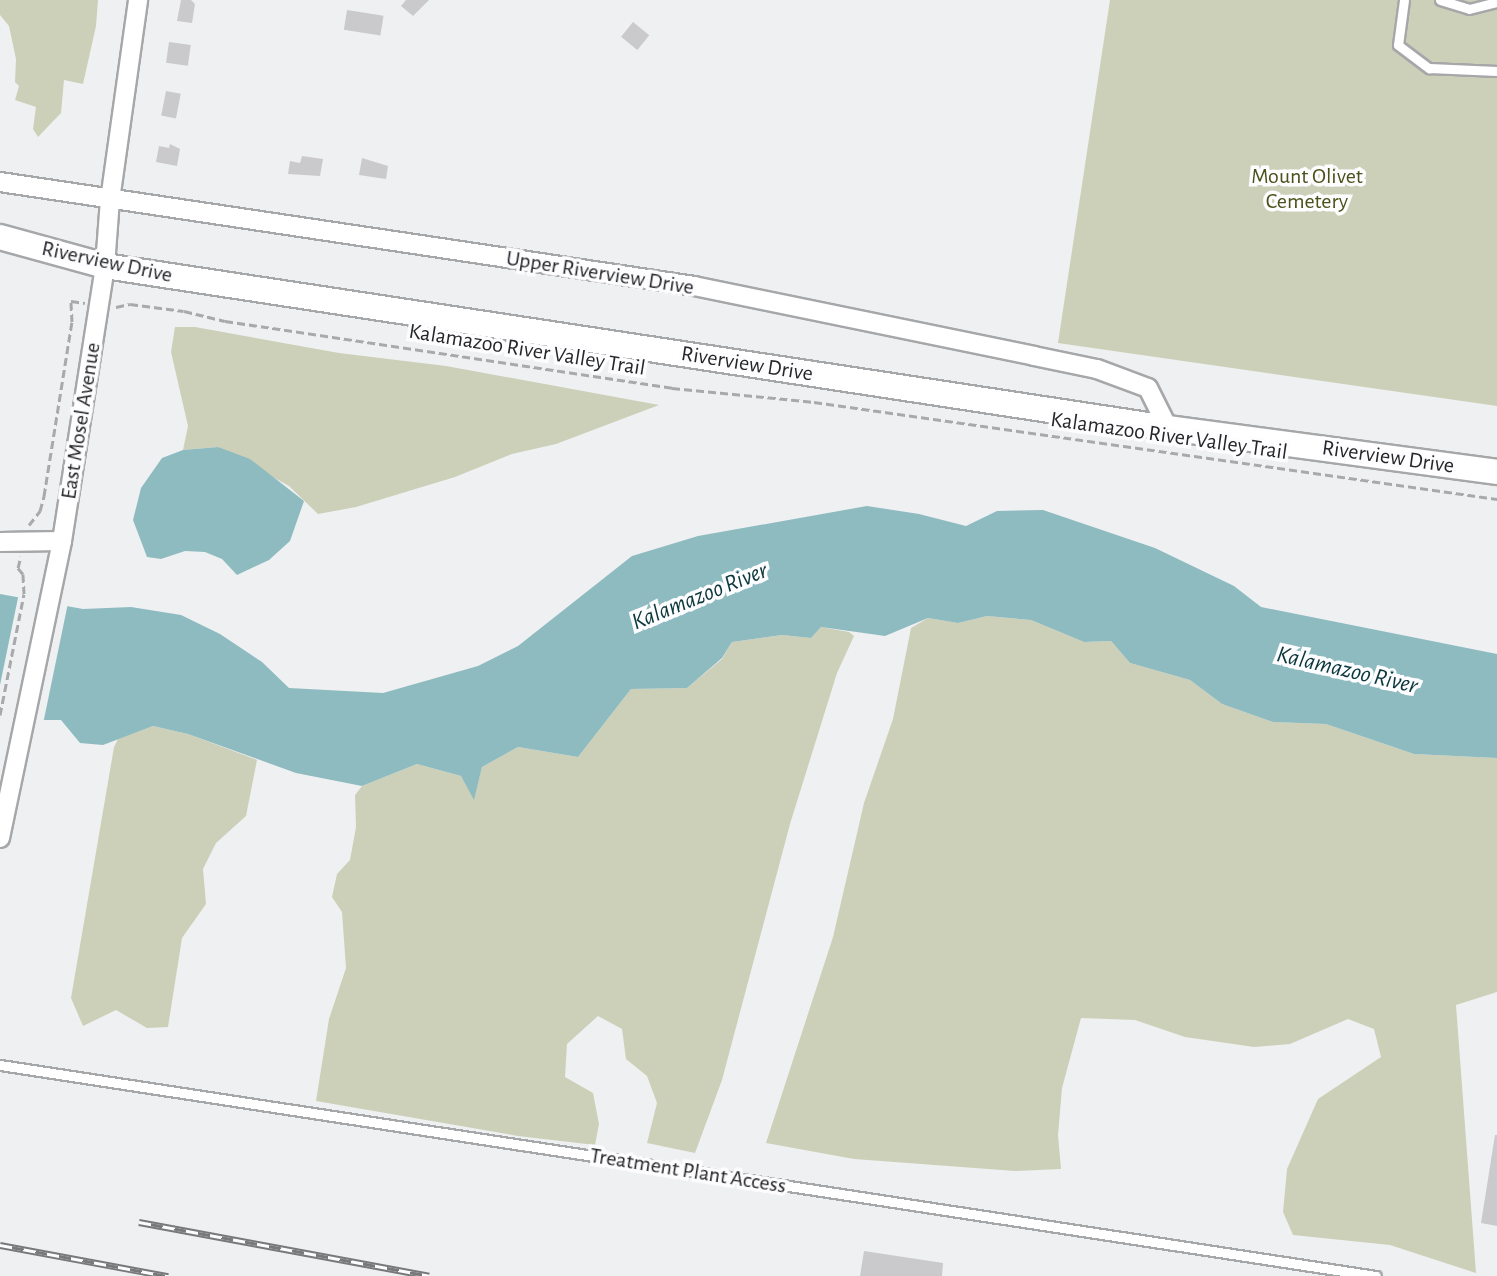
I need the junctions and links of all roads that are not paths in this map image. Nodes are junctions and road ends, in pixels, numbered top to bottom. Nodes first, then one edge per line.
1 (138, 0) edge
2 (1404, 0) edge
3 (1440, 0) edge
4 (1497, 2) edge
5 (1497, 71) edge
6 (0, 182) edge
7 (110, 200) junction
8 (0, 237) edge
9 (105, 266) junction
10 (1168, 428) junction
11 (1497, 472) edge
12 (62, 541) junction
13 (0, 542) edge
14 (0, 838) edge
15 (0, 1065) edge
16 (1376, 1276) edge

1 - 7 street, East Mosel Avenue
2 - 5 lane
3 - 4 lane
6 - 7 street, Upper Riverview Drive
7 - 9 street, East Mosel Avenue
7 - 10 street, Upper Riverview Drive
8 - 9 street, Riverview Drive
9 - 10 street, Riverview Drive
9 - 12 street, East Mosel Avenue
10 - 11 street, Riverview Drive
12 - 13 street
12 - 14 street, East Mosel Avenue
15 - 16 lane, Treatment Plant Access

